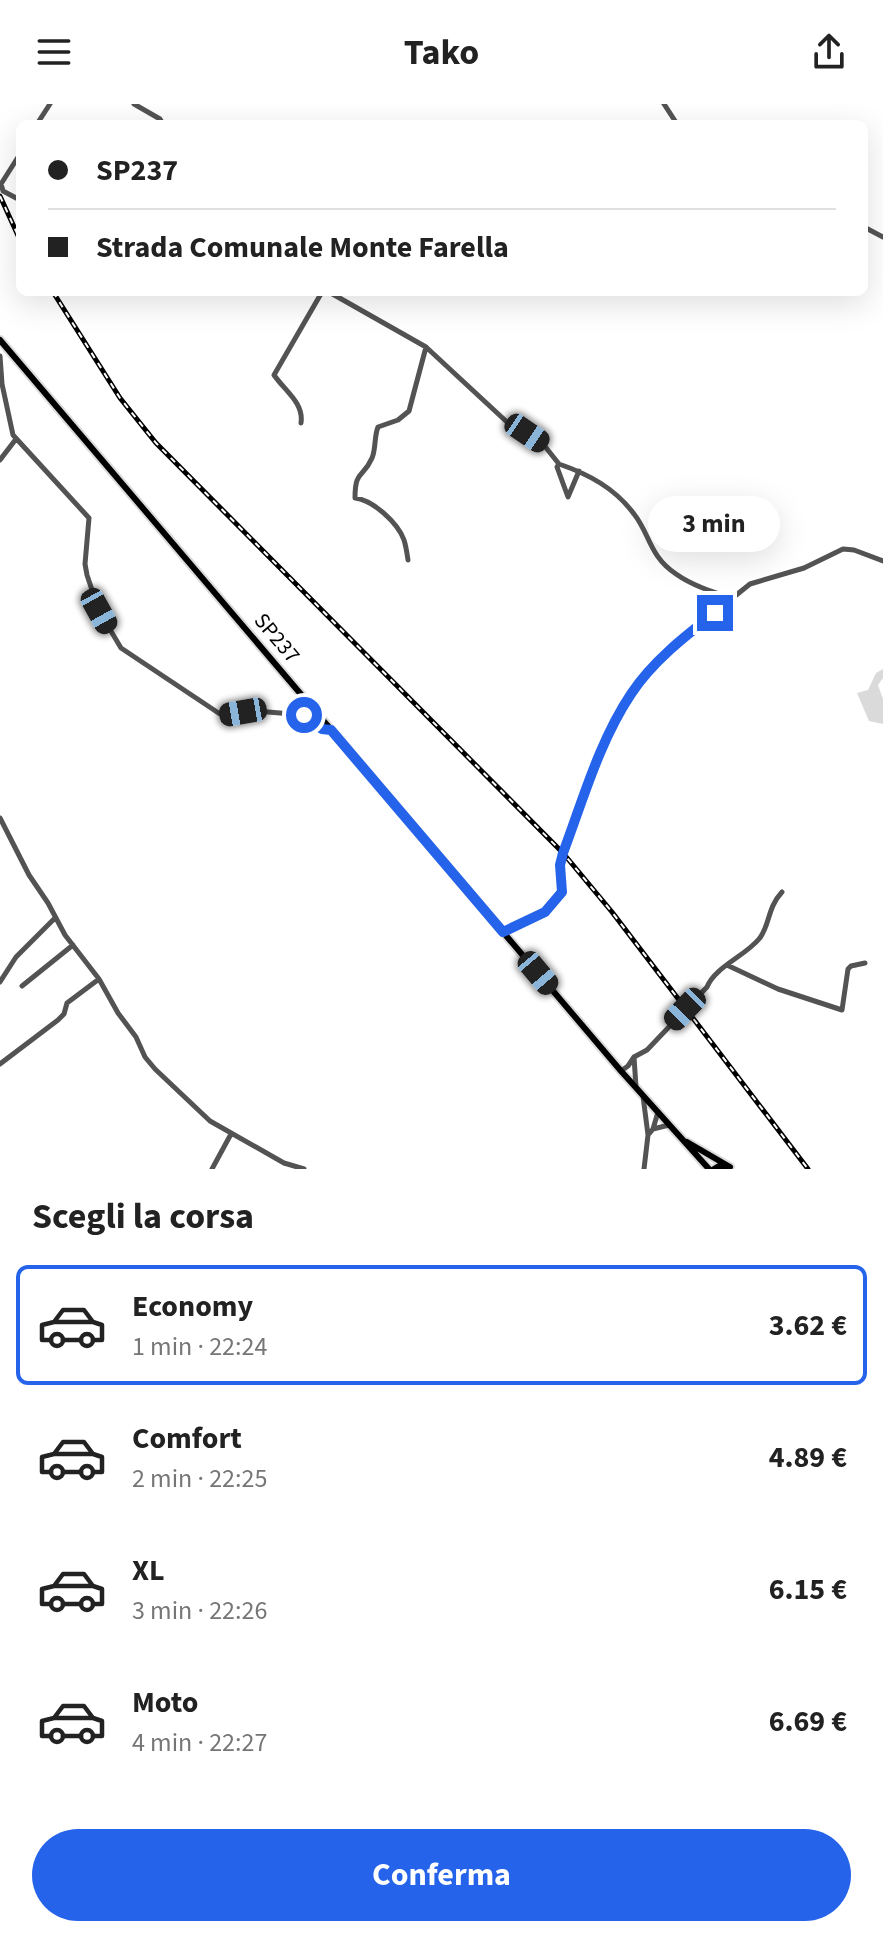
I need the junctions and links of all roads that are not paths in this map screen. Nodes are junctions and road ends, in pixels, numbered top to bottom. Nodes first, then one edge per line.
1 (134, 104) edge
2 (161, 120) edge
3 (16, 160) edge
4 (16, 198) edge
5 (320, 296) edge
6 (336, 296) edge
7 (0, 340) edge
8 (426, 347) junction
9 (0, 356) edge
10 (301, 423) dead end
11 (16, 439) junction
12 (0, 460) edge
13 (559, 464) junction
14 (579, 471) junction
15 (408, 560) dead end
16 (883, 561) edge
17 (733, 599) junction
18 (331, 730) junction
19 (0, 818) edge
20 (782, 892) dead end
21 (55, 918) junction
22 (503, 932) junction
23 (73, 945) junction
24 (865, 963) dead end
25 (729, 966) junction
26 (99, 979) junction
27 (0, 982) edge
28 (22, 986) dead end
29 (634, 1057) junction
30 (0, 1064) edge
31 (621, 1071) junction
32 (636, 1088) junction
33 (643, 1095) junction
34 (656, 1111) junction
35 (647, 1124) junction
36 (669, 1125) junction
37 (650, 1132) junction
38 (231, 1134) junction
39 (684, 1140) junction
40 (713, 1155) junction
41 (701, 1160) junction
42 (732, 1168) edge
43 (212, 1169) edge
44 (304, 1169) edge
45 (644, 1169) edge
46 (712, 1169) edge

1 - 2 street
3 - 4 street
5 - 10 street
6 - 8 street
7 - 18 main road, SP237 / SP237
8 - 13 street
8 - 15 street
9 - 11 street
11 - 12 street
11 - 18 street
13 - 14 street
13 - 14 street
14 - 17 street
16 - 17 street
17 - 22 street
18 - 22 main road, SP237 / SP237
19 - 21 street
20 - 25 street
21 - 23 street
21 - 27 street
22 - 31 main road, SP237 / SP237
23 - 26 street
23 - 28 street
24 - 25 street
25 - 29 street
26 - 30 street
26 - 38 street
29 - 31 street
29 - 32 street
31 - 32 main road, SP237 / SP237
32 - 33 main road, SP237 / SP237
33 - 34 main road, SP237 / SP237
33 - 35 street
34 - 35 street
34 - 36 main road, SP237 / SP237
34 - 37 street
35 - 37 street
36 - 37 street
36 - 39 main road, SP237 / SP237
37 - 45 street
38 - 43 street
38 - 44 street
39 - 40 main road
39 - 41 main road, SP237
40 - 41 main road
40 - 42 main road
41 - 42 main road
41 - 46 main road, SP237
42 - 46 main road

